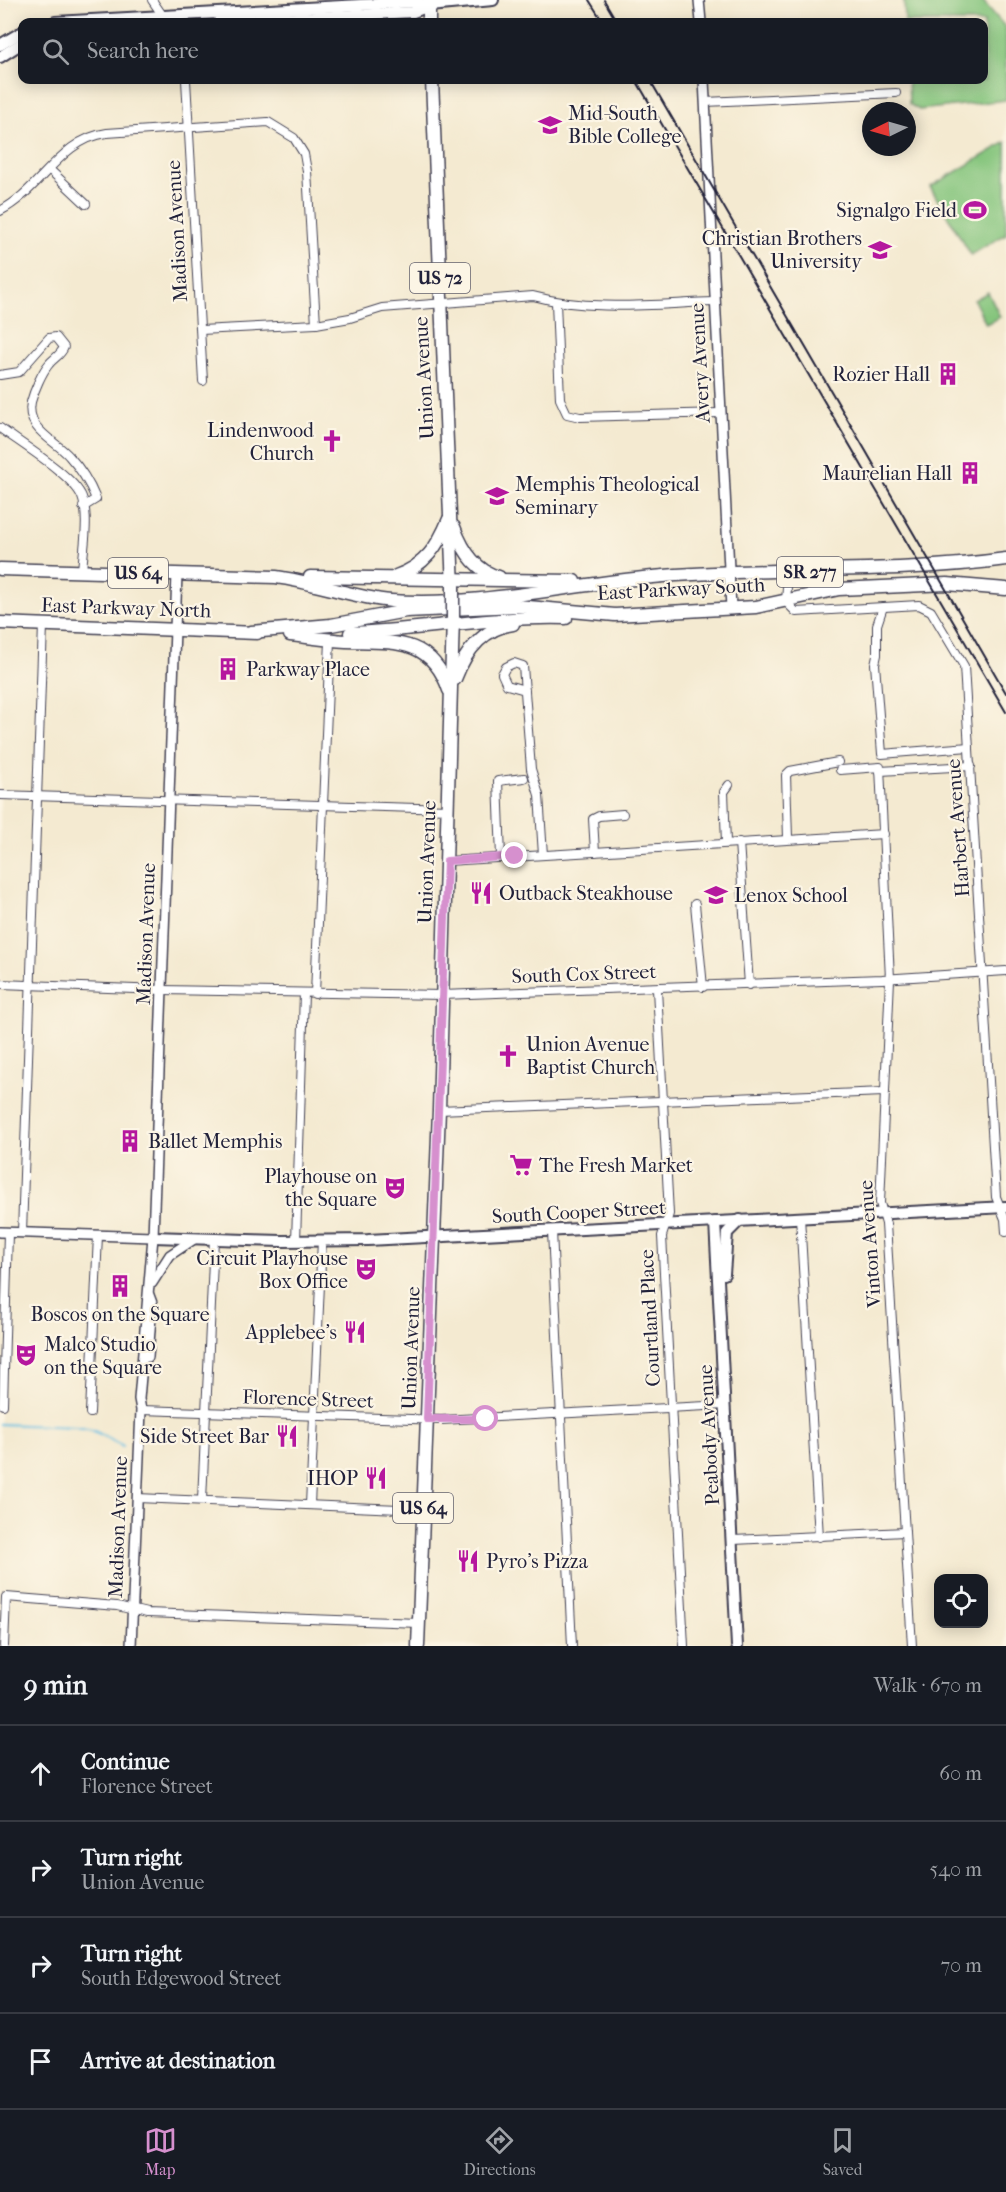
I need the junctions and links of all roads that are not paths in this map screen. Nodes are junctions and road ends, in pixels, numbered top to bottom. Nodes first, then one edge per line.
1 (152, 0) edge
2 (494, 0) edge
3 (699, 0) edge
4 (429, 3) edge
5 (119, 18) edge
6 (150, 18) edge
7 (164, 18) edge
8 (180, 18) edge
9 (296, 18) edge
10 (701, 18) edge
11 (18, 34) edge
12 (0, 45) edge
13 (18, 46) edge
14 (0, 57) edge
15 (186, 84) edge
16 (432, 84) edge
17 (704, 84) edge
18 (896, 93) dead end
19 (705, 102) junction
20 (189, 128) junction
21 (50, 170) junction
22 (86, 204) dead end
23 (0, 211) edge
24 (441, 302) junction
25 (556, 302) junction
26 (714, 302) junction
27 (316, 324) junction
28 (201, 330) junction
29 (0, 375) edge
30 (203, 381) dead end
31 (720, 413) junction
32 (0, 428) edge
33 (83, 507) junction
34 (450, 515) junction
35 (1006, 559) edge
36 (0, 569) edge
37 (82, 572) junction
38 (730, 572) junction
39 (788, 572) junction
40 (177, 574) junction
41 (276, 578) junction
42 (391, 578) junction
43 (508, 580) junction
44 (613, 582) junction
45 (453, 584) junction
46 (1006, 589) edge
47 (786, 602) junction
48 (883, 607) junction
49 (731, 608) junction
50 (615, 615) junction
51 (565, 618) junction
52 (453, 621) junction
53 (0, 623) edge
54 (43, 625) junction
55 (175, 629) junction
56 (250, 632) junction
57 (288, 634) junction
58 (330, 640) junction
59 (525, 690) dead end
60 (452, 691) junction
61 (969, 747) junction
62 (970, 766) junction
63 (880, 769) junction
64 (524, 778) dead end
65 (729, 785) dead end
66 (0, 795) edge
67 (38, 795) junction
68 (170, 800) junction
69 (323, 804) junction
70 (449, 809) junction
71 (623, 814) dead end
72 (884, 834) junction
73 (788, 838) junction
74 (739, 842) junction
75 (726, 843) junction
76 (595, 852) junction
77 (543, 855) junction
78 (501, 857) junction
79 (447, 861) junction
80 (695, 904) dead end
81 (1006, 971) edge
82 (984, 972) junction
83 (890, 979) junction
84 (0, 984) edge
85 (29, 984) junction
86 (748, 985) junction
87 (703, 987) junction
88 (657, 989) junction
89 (162, 990) junction
90 (304, 993) junction
91 (315, 993) junction
92 (442, 995) junction
93 (884, 1092) junction
94 (664, 1101) junction
95 (439, 1110) junction
96 (1004, 1207) edge
97 (883, 1213) junction
98 (800, 1217) junction
99 (740, 1220) junction
100 (715, 1222) junction
101 (665, 1225) junction
102 (552, 1231) junction
103 (1006, 1232) edge
104 (4, 1233) edge
105 (22, 1233) junction
106 (98, 1234) junction
107 (153, 1237) junction
108 (435, 1237) junction
109 (194, 1239) junction
110 (214, 1239) junction
111 (322, 1240) junction
112 (296, 1241) junction
113 (719, 1288) junction
114 (149, 1292) junction
115 (3, 1405) dead end
116 (725, 1405) junction
117 (671, 1408) junction
118 (141, 1410) junction
119 (207, 1412) junction
120 (90, 1413) dead end
121 (314, 1415) junction
122 (560, 1415) junction
123 (427, 1419) junction
124 (137, 1498) junction
125 (202, 1500) junction
126 (310, 1505) junction
127 (423, 1510) junction
128 (905, 1532) junction
129 (819, 1537) junction
130 (733, 1540) junction
131 (133, 1609) junction
132 (419, 1623) junction
133 (2, 1631) edge
134 (4, 1646) edge
135 (131, 1646) edge
136 (418, 1646) edge
137 (572, 1646) edge
138 (684, 1646) edge
139 (737, 1646) edge
140 (912, 1646) edge

1 - 7 street
2 - 4 main road
3 - 10 street
4 - 8 main road
4 - 9 main road
5 - 6 main road
11 - 12 main road
13 - 14 main road
15 - 20 street, Madison Avenue
16 - 24 main road, Union Avenue / US 72
17 - 19 street, Avery Avenue
18 - 19 street
19 - 26 street, Avery Avenue
20 - 21 street
20 - 27 street
20 - 28 street, Madison Avenue
21 - 22 street
21 - 23 street
24 - 25 street
24 - 27 street
24 - 34 main road, Union Avenue / US 72
25 - 26 street
25 - 31 street
26 - 31 street, Avery Avenue
27 - 28 street
28 - 30 street, Madison Avenue
29 - 33 street
31 - 38 street, Avery Avenue
32 - 33 street
33 - 37 street
34 - 42 main road
34 - 43 main road
34 - 45 main road, Union Avenue / US 72
35 - 39 main road, East Parkway South / SR 277
36 - 37 main road, East Parkway North / US 64
37 - 40 main road, East Parkway North / US 64
38 - 39 main road, East Parkway South / SR 277
38 - 44 main road, East Parkway South / SR 277
38 - 49 street, Avery Avenue
39 - 47 street
40 - 41 main road, East Parkway North / US 64
40 - 55 street, Madison Avenue
41 - 42 main road, US 64
41 - 44 main road, East Parkway South
42 - 45 main road, US 64
43 - 44 main road
43 - 45 main road
45 - 52 main road, Union Avenue / US 64, bridge
46 - 47 main road, East Parkway South / SR 277
47 - 48 street, Harbert Avenue
47 - 49 main road, East Parkway South / SR 277
48 - 61 street, Harbert Avenue
48 - 61 street
49 - 50 main road, East Parkway South / SR 277
50 - 51 main road
50 - 56 main road, East Parkway South / SR 277
51 - 52 main road
51 - 60 main road
52 - 57 main road
52 - 60 main road, Union Avenue / US 64
53 - 54 main road, East Parkway North / US 64
54 - 55 main road, East Parkway North / US 64
54 - 67 street
55 - 56 main road, East Parkway North / US 64
55 - 68 street, Madison Avenue
56 - 57 main road, US 64
57 - 58 main road, US 64
58 - 60 main road, US 64
58 - 69 street
59 - 77 street
60 - 70 main road, Union Avenue / US 64
61 - 62 street, Harbert Avenue
62 - 63 street
62 - 82 street, Harbert Avenue
63 - 72 street, Vinton Avenue
63 - 73 street
64 - 78 street
65 - 75 street
66 - 67 street
67 - 68 street
67 - 85 street
68 - 69 street
68 - 89 street, Madison Avenue
69 - 70 street
69 - 91 street
70 - 79 main road, Union Avenue / US 64
71 - 76 street
72 - 73 street
72 - 83 street, Vinton Avenue
73 - 74 street
74 - 75 street
74 - 86 street
75 - 76 street
76 - 77 street
77 - 78 street
78 - 79 street
79 - 92 main road, Union Avenue / US 64
80 - 87 street
81 - 82 street, South Cox Street
82 - 83 street, South Cox Street
82 - 96 street, Harbert Avenue
83 - 86 street, South Cox Street
83 - 93 street, Vinton Avenue
84 - 85 street, South Cox Street
85 - 89 street, South Cox Street
85 - 105 street
86 - 87 street, South Cox Street
87 - 88 street, South Cox Street
88 - 92 street, South Cox Street
88 - 94 street, Courtland Place
89 - 90 street, South Cox Street
89 - 107 street, Madison Avenue
90 - 91 street, South Cox Street
90 - 112 street
91 - 92 street, South Cox Street
92 - 95 main road, Union Avenue / US 64
93 - 94 street
93 - 97 street, Vinton Avenue
94 - 95 street
94 - 101 street, Courtland Place
95 - 108 main road, Union Avenue / US 64
96 - 97 main road, South Cooper Street
96 - 103 street, Harbert Avenue
97 - 98 main road, South Cooper Street
97 - 128 street, Vinton Avenue
98 - 99 main road, South Cooper Street
98 - 129 street
99 - 100 main road, South Cooper Street
99 - 113 main road
100 - 101 main road, South Cooper Street
100 - 113 main road, Peabody Avenue
101 - 102 main road, South Cooper Street
101 - 117 street, Courtland Place
102 - 108 main road, South Cooper Street
102 - 122 street
104 - 105 street
104 - 115 street
105 - 106 street
106 - 107 street
106 - 120 street
107 - 109 main road, South Cooper Street
107 - 114 street, Madison Avenue
108 - 111 main road, South Cooper Street
108 - 123 main road, Union Avenue / US 64
109 - 110 main road, South Cooper Street
109 - 114 street
110 - 112 main road, South Cooper Street
110 - 119 street
111 - 112 main road, South Cooper Street
111 - 121 street
113 - 116 main road, Peabody Avenue
114 - 118 street, Madison Avenue
116 - 117 street, Florence Street
116 - 130 main road, Peabody Avenue
117 - 122 street, Florence Street
117 - 138 street, Courtland Place
118 - 119 street, Florence Street
118 - 124 street, Madison Avenue
119 - 121 street, Florence Street
119 - 125 street
121 - 123 street, Florence Street
121 - 126 street
122 - 123 street, Florence Street
122 - 137 street
123 - 127 main road, Union Avenue / US 64
124 - 125 street
124 - 131 street, Madison Avenue
125 - 126 street
126 - 127 street
127 - 132 main road, Union Avenue / US 64
128 - 129 street
128 - 140 street, Vinton Avenue
129 - 130 street
130 - 139 main road, Peabody Avenue
131 - 132 street
131 - 133 street
131 - 135 street, Madison Avenue
132 - 136 main road, Union Avenue / US 64
133 - 134 street

